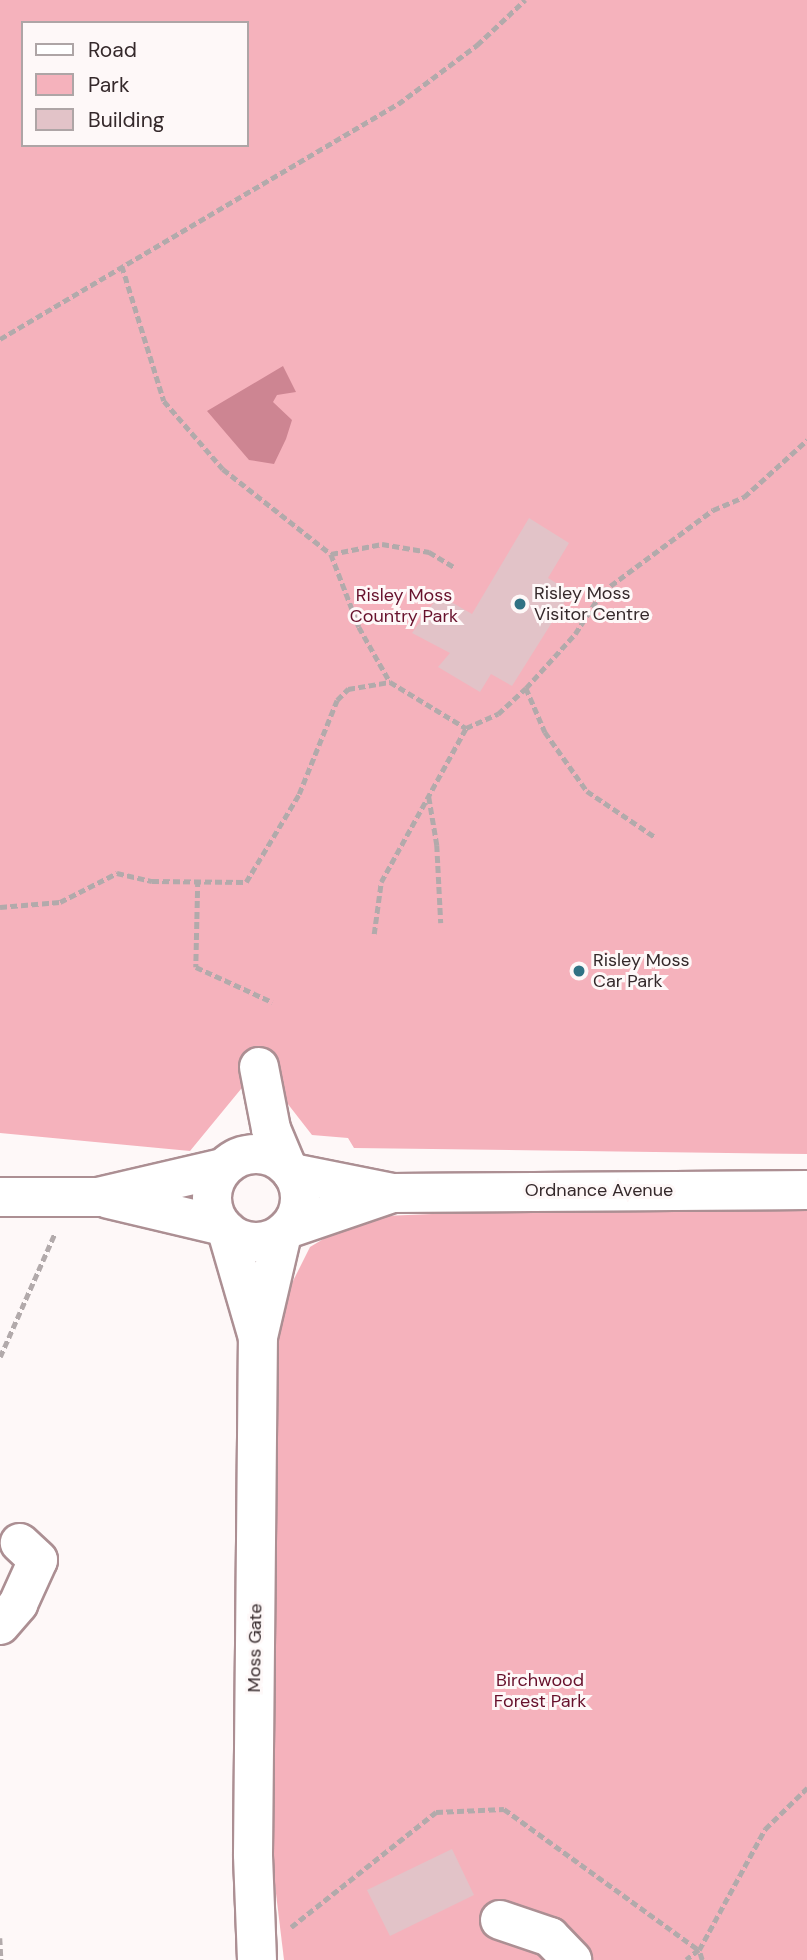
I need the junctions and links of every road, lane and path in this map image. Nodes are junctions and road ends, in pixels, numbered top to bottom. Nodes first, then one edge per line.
1 (525, 0) edge
2 (122, 267) junction
3 (0, 339) edge
4 (807, 440) edge
5 (331, 554) junction
6 (456, 568) dead end
7 (390, 682) junction
8 (526, 688) junction
9 (466, 728) junction
10 (428, 796) junction
11 (655, 836) dead end
12 (198, 880) junction
13 (0, 907) edge
14 (441, 923) dead end
15 (374, 934) dead end
16 (272, 1002) dead end
17 (228, 1164) junction
18 (290, 1170) junction
19 (807, 1190) edge
20 (392, 1194) junction
21 (0, 1197) edge
22 (84, 1198) junction
23 (225, 1229) junction
24 (285, 1231) junction
25 (258, 1336) junction
26 (0, 1357) edge
27 (20, 1543) dead end
28 (0, 1625) edge
29 (807, 1788) edge
30 (500, 1920) dead end
31 (0, 1938) edge
32 (270, 1947) edge
33 (699, 1950) junction
34 (1, 1960) edge
35 (572, 1960) edge
36 (686, 1960) edge
37 (702, 1960) edge

1 - 2 path
2 - 3 path
2 - 5 path
4 - 8 path
5 - 6 path
5 - 7 path
7 - 9 path
7 - 12 path
8 - 9 path
8 - 11 path
9 - 10 path
10 - 14 path
10 - 15 path
12 - 13 path
12 - 16 path
17 - 18 street
17 - 18 street
17 - 22 street
17 - 23 street
18 - 20 street, Ordnance Avenue
18 - 24 street
19 - 20 street, Ordnance Avenue
20 - 24 street, Ordnance Avenue
21 - 22 street
22 - 23 street
22 - 26 path
23 - 24 street
23 - 25 street, Moss Gate
24 - 25 street, Moss Gate
25 - 32 street, Moss Gate
27 - 28 street
29 - 33 path
30 - 35 street
31 - 34 path
32 - 33 path
33 - 36 path
33 - 37 path

